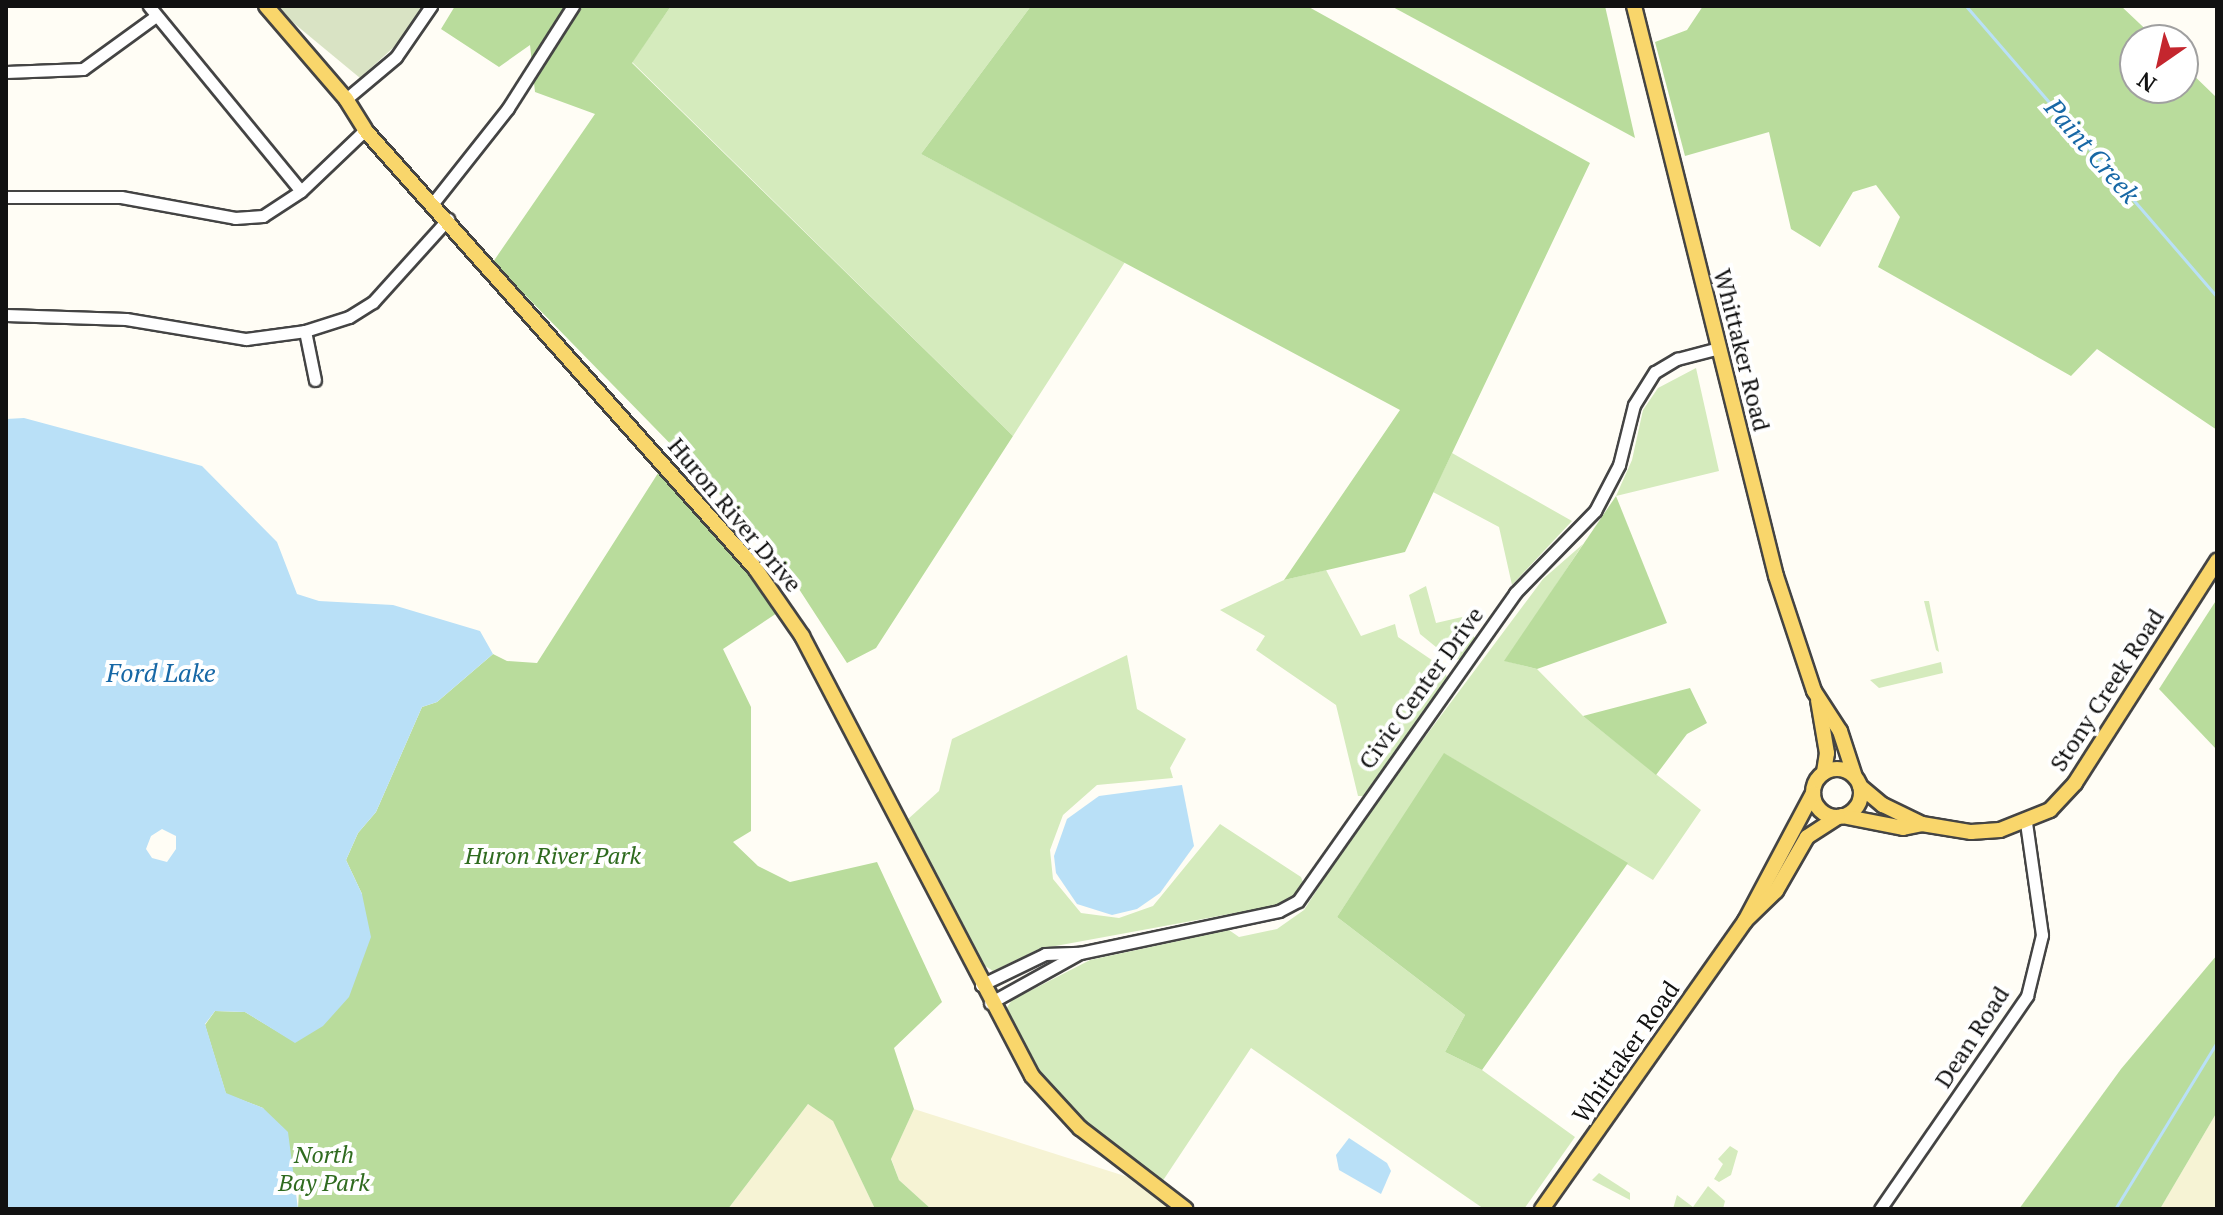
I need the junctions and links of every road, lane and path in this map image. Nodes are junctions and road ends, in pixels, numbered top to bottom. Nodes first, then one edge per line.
1 (266, 6) edge
2 (431, 6) edge
3 (573, 6) edge
4 (1634, 6) edge
5 (152, 11) edge
6 (6, 72) edge
7 (346, 99) junction
8 (365, 130) junction
9 (301, 191) junction
10 (6, 197) edge
11 (433, 203) junction
12 (448, 219) junction
13 (6, 315) edge
14 (305, 331) junction
15 (1719, 348) junction
16 (315, 380) dead end
17 (2217, 561) edge
18 (1818, 700) junction
19 (1824, 773) junction
20 (1858, 782) junction
21 (1813, 793) junction
22 (1840, 817) junction
23 (2026, 822) junction
24 (1922, 824) junction
25 (1745, 921) junction
26 (1080, 953) junction
27 (981, 985) junction
28 (990, 1003) junction
29 (1185, 1209) edge
30 (1542, 1209) edge
31 (1880, 1209) edge

1 - 7 main road, Huron River Drive
2 - 7 street
3 - 11 street
4 - 15 main road, Whittaker Road
5 - 6 street
5 - 9 street
7 - 8 main road, Huron River Drive
8 - 9 street
8 - 11 main road, Huron River Drive
9 - 10 street
11 - 12 main road, Huron River Drive
12 - 14 street
12 - 27 main road, Huron River Drive
13 - 14 street
14 - 16 street
15 - 18 main road, Whittaker Road
15 - 26 street, Civic Center Drive
17 - 23 main road, Stony Creek Road
18 - 19 main road, Whittaker Road
18 - 20 main road, Whittaker Road
19 - 20 main road
19 - 21 main road
20 - 22 main road
20 - 24 main road, Stony Creek Road
21 - 22 main road
21 - 25 main road, Whittaker Road
22 - 24 main road, Stony Creek Road
22 - 25 main road, Whittaker Road
23 - 24 main road, Stony Creek Road
23 - 31 street, Dean Road
25 - 30 main road, Whittaker Road
26 - 27 street, Civic Center Drive
26 - 28 street, Civic Center Drive
27 - 28 main road, Huron River Drive
28 - 29 main road, Huron River Drive

